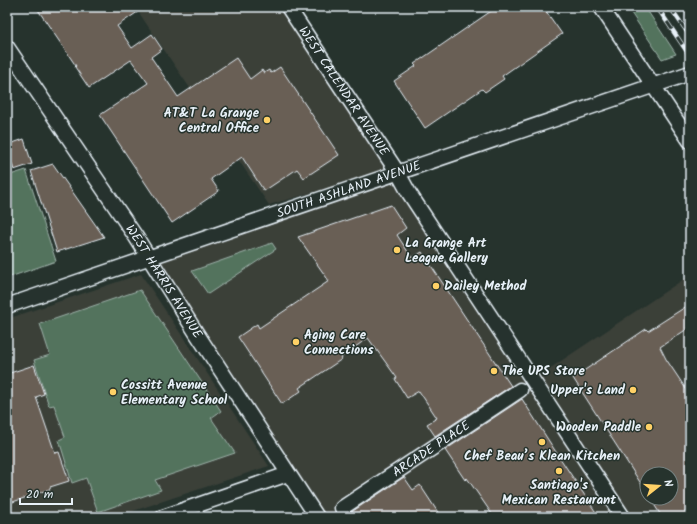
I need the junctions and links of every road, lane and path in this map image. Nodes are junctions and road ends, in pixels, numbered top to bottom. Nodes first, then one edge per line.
1 (288, 7) edge
2 (601, 7) edge
3 (7, 47) edge
4 (690, 73) edge
5 (654, 86) junction
6 (690, 141) edge
7 (398, 173) junction
8 (148, 258) junction
9 (7, 306) edge
10 (520, 390) dead end
11 (288, 474) junction
12 (342, 508) dead end
13 (163, 517) edge
14 (317, 517) edge
15 (623, 517) edge

1 - 7 street, WEST CALENDAR AVENUE
2 - 5 street
3 - 8 street, WEST HARRIS AVENUE
4 - 5 street, SOUTH ASHLAND AVENUE
5 - 6 street
5 - 7 street, SOUTH ASHLAND AVENUE
7 - 8 street, SOUTH ASHLAND AVENUE
7 - 15 street, WEST CALENDAR AVENUE
8 - 9 street, SOUTH ASHLAND AVENUE
8 - 11 street, WEST HARRIS AVENUE
10 - 12 street, ARCADE PLACE
11 - 13 street
11 - 14 street, WEST HARRIS AVENUE

